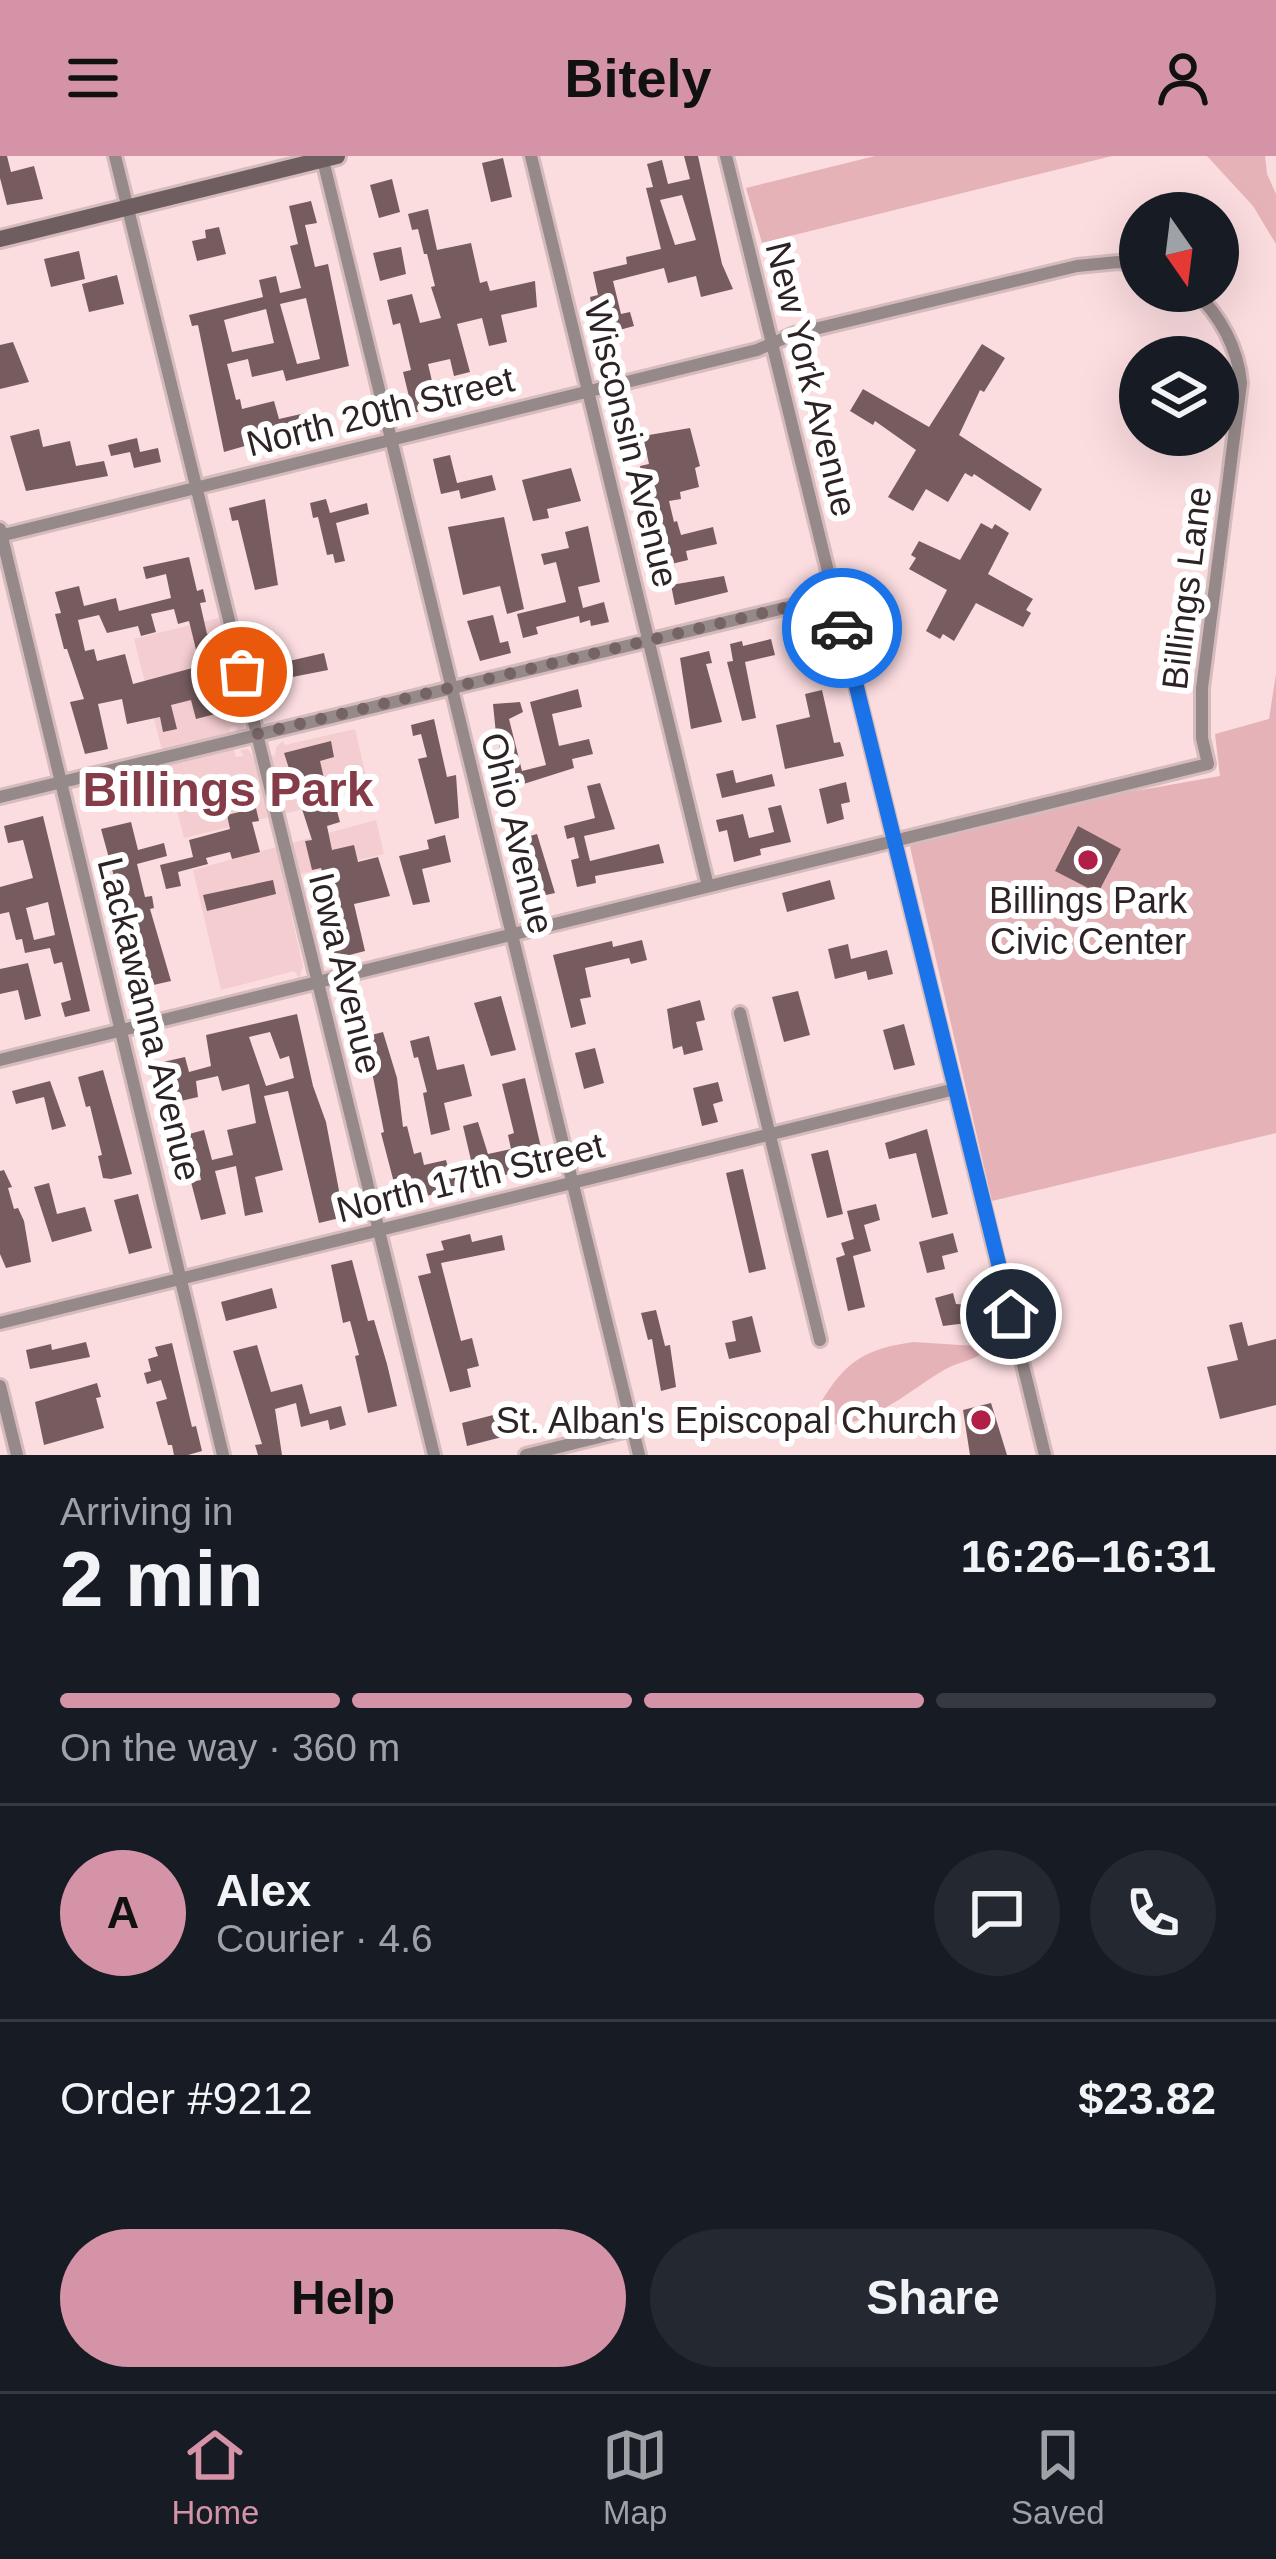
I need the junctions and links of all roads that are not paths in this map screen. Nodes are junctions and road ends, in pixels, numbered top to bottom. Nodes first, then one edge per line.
1 (115, 156) edge
2 (531, 156) edge
3 (726, 156) edge
4 (327, 157) edge
5 (128, 207) junction
6 (0, 239) edge
7 (1119, 262) edge
8 (1211, 312) edge
9 (772, 344) junction
10 (588, 392) junction
11 (391, 439) junction
12 (197, 487) junction
13 (1, 532) edge
14 (834, 596) junction
15 (649, 640) junction
16 (452, 689) junction
17 (257, 734) junction
18 (61, 782) junction
19 (0, 797) edge
20 (894, 841) junction
21 (708, 886) junction
22 (512, 935) junction
23 (316, 983) junction
24 (740, 1013) dead end
25 (122, 1030) junction
26 (0, 1060) edge
27 (955, 1089) junction
28 (771, 1134) junction
29 (572, 1183) junction
30 (379, 1230) junction
31 (182, 1279) junction
32 (0, 1323) edge
33 (820, 1340) dead end
34 (0, 1385) edge
35 (632, 1429) junction
36 (17, 1455) edge
37 (223, 1455) edge
38 (434, 1455) edge
39 (526, 1455) edge
40 (639, 1455) edge
41 (1046, 1455) edge

1 - 5 street, Iowa Avenue
2 - 10 street, Wisconsin Avenue
3 - 9 street, New York Avenue
4 - 5 street
4 - 11 street, Ohio Avenue
5 - 6 street
5 - 12 street, Iowa Avenue
7 - 9 street
8 - 20 street, Billings Lane
9 - 10 street, North 20th Street
9 - 14 street, New York Avenue
10 - 11 street, North 20th Street
10 - 15 street, Wisconsin Avenue
11 - 12 street, North 20th Street
11 - 16 street, Ohio Avenue
12 - 13 street, North 20th Street
12 - 17 street, Iowa Avenue
13 - 18 street, Lackawanna Avenue
14 - 15 street
14 - 20 street, New York Avenue
15 - 16 street
15 - 21 street, Wisconsin Avenue
16 - 17 street
16 - 22 street, Ohio Avenue
17 - 18 street
17 - 23 street, Iowa Avenue
18 - 19 street
18 - 25 street, Lackawanna Avenue
20 - 21 street
20 - 27 street, New York Avenue
21 - 22 street
22 - 23 street
22 - 29 street, Ohio Avenue
23 - 25 street
23 - 30 street, Iowa Avenue
24 - 28 street
25 - 26 street
25 - 31 street, Lackawanna Avenue
27 - 28 street, North 17th Street
27 - 41 street, New York Avenue
28 - 29 street, North 17th Street
28 - 33 street
29 - 30 street, North 17th Street
29 - 35 street, Ohio Avenue
30 - 31 street, North 17th Street
30 - 38 street, Iowa Avenue
31 - 32 street, North 17th Street
31 - 37 street, Lackawanna Avenue
34 - 36 street
35 - 39 street
35 - 40 street, Ohio Avenue

